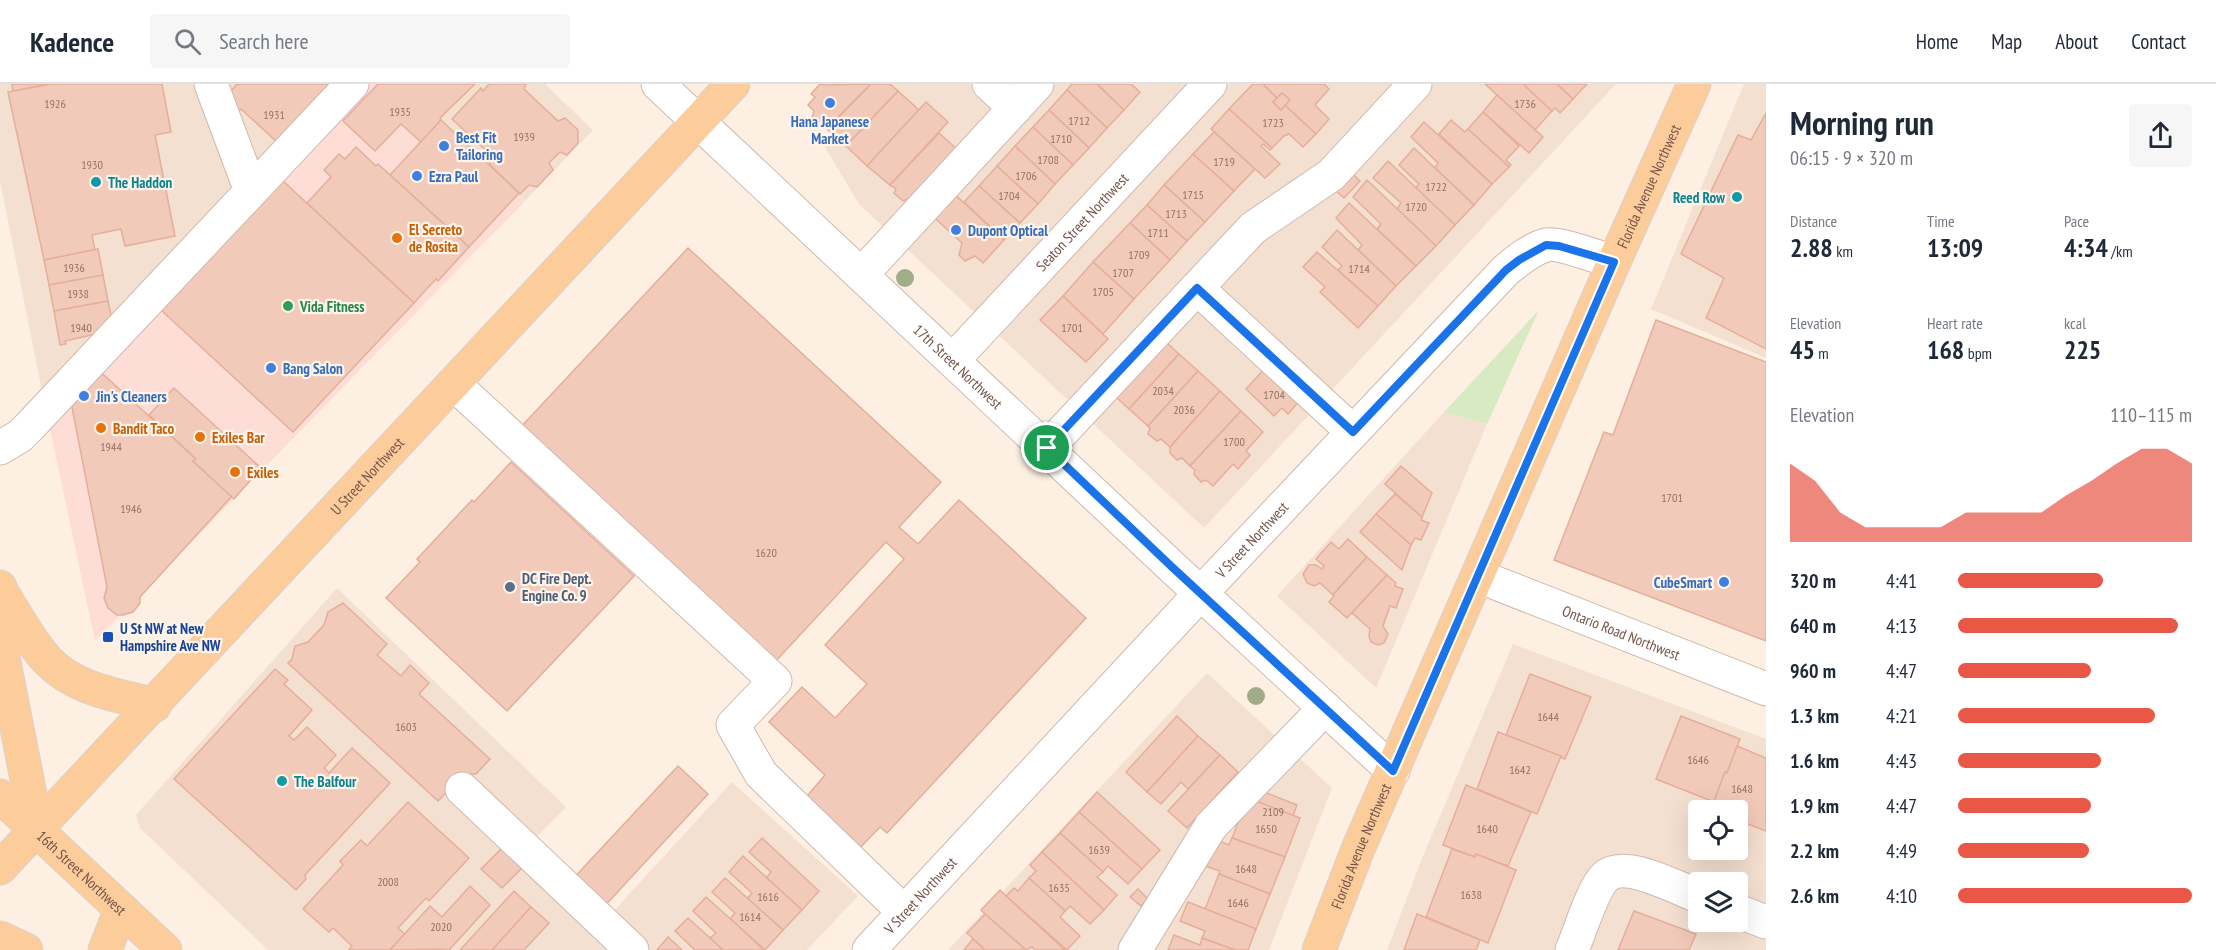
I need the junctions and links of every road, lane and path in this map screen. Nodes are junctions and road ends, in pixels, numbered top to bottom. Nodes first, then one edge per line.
1 (211, 84) edge
2 (352, 84) edge
3 (658, 84) edge
4 (733, 84) edge
5 (989, 84) edge
6 (1037, 84) edge
7 (1210, 84) edge
8 (1415, 84) edge
9 (1694, 84) edge
10 (1015, 108) junction
11 (698, 122) junction
12 (251, 191) junction
13 (1614, 262) junction
14 (862, 274) junction
15 (1197, 288) junction
16 (953, 360) junction
17 (454, 384) junction
18 (1353, 432) junction
19 (0, 448) edge
20 (1047, 448) junction
21 (1478, 576) junction
22 (0, 588) edge
23 (1201, 593) junction
24 (1766, 689) edge
25 (155, 705) junction
26 (1325, 708) junction
27 (1393, 771) junction
28 (462, 789) dead end
29 (0, 796) edge
30 (36, 830) junction
31 (0, 868) edge
32 (1688, 892) edge
33 (121, 909) junction
34 (904, 912) junction
35 (1748, 915) edge
36 (1766, 922) edge
37 (0, 938) edge
38 (26, 950) edge
39 (105, 950) edge
40 (165, 950) edge
41 (632, 950) edge
42 (868, 950) edge
43 (1135, 950) edge
44 (1319, 950) edge
45 (1572, 950) edge

1 - 12 street
2 - 12 street
3 - 11 street, 17th Street Northwest
4 - 11 main road, U Street Northwest
5 - 10 street
6 - 10 street
7 - 16 street, Seaton Street Northwest
8 - 15 street
9 - 13 main road, Florida Avenue Northwest
10 - 14 street
11 - 14 street, 17th Street Northwest
11 - 17 main road, U Street Northwest
12 - 19 street
13 - 18 street, V Street Northwest
13 - 21 main road, Florida Avenue Northwest
14 - 16 street, 17th Street Northwest
15 - 18 street
15 - 20 street
16 - 20 street, 17th Street Northwest
17 - 25 main road, U Street Northwest
17 - 34 street
18 - 23 street, V Street Northwest
20 - 23 street, 17th Street Northwest
21 - 24 street, Ontario Road Northwest
21 - 27 main road, Florida Avenue Northwest
22 - 25 main road
22 - 30 main road
23 - 26 street, 17th Street Northwest
23 - 34 street, V Street Northwest
25 - 30 main road, U Street Northwest
26 - 27 street, 17th Street Northwest
26 - 43 street
27 - 44 main road, Florida Avenue Northwest
28 - 41 street
29 - 30 main road, 16th Street Northwest
30 - 31 main road, U Street Northwest
30 - 33 main road, 16th Street Northwest
32 - 45 street
33 - 39 main road
33 - 40 main road, 16th Street Northwest
34 - 42 street, V Street Northwest
35 - 36 street
37 - 38 main road

